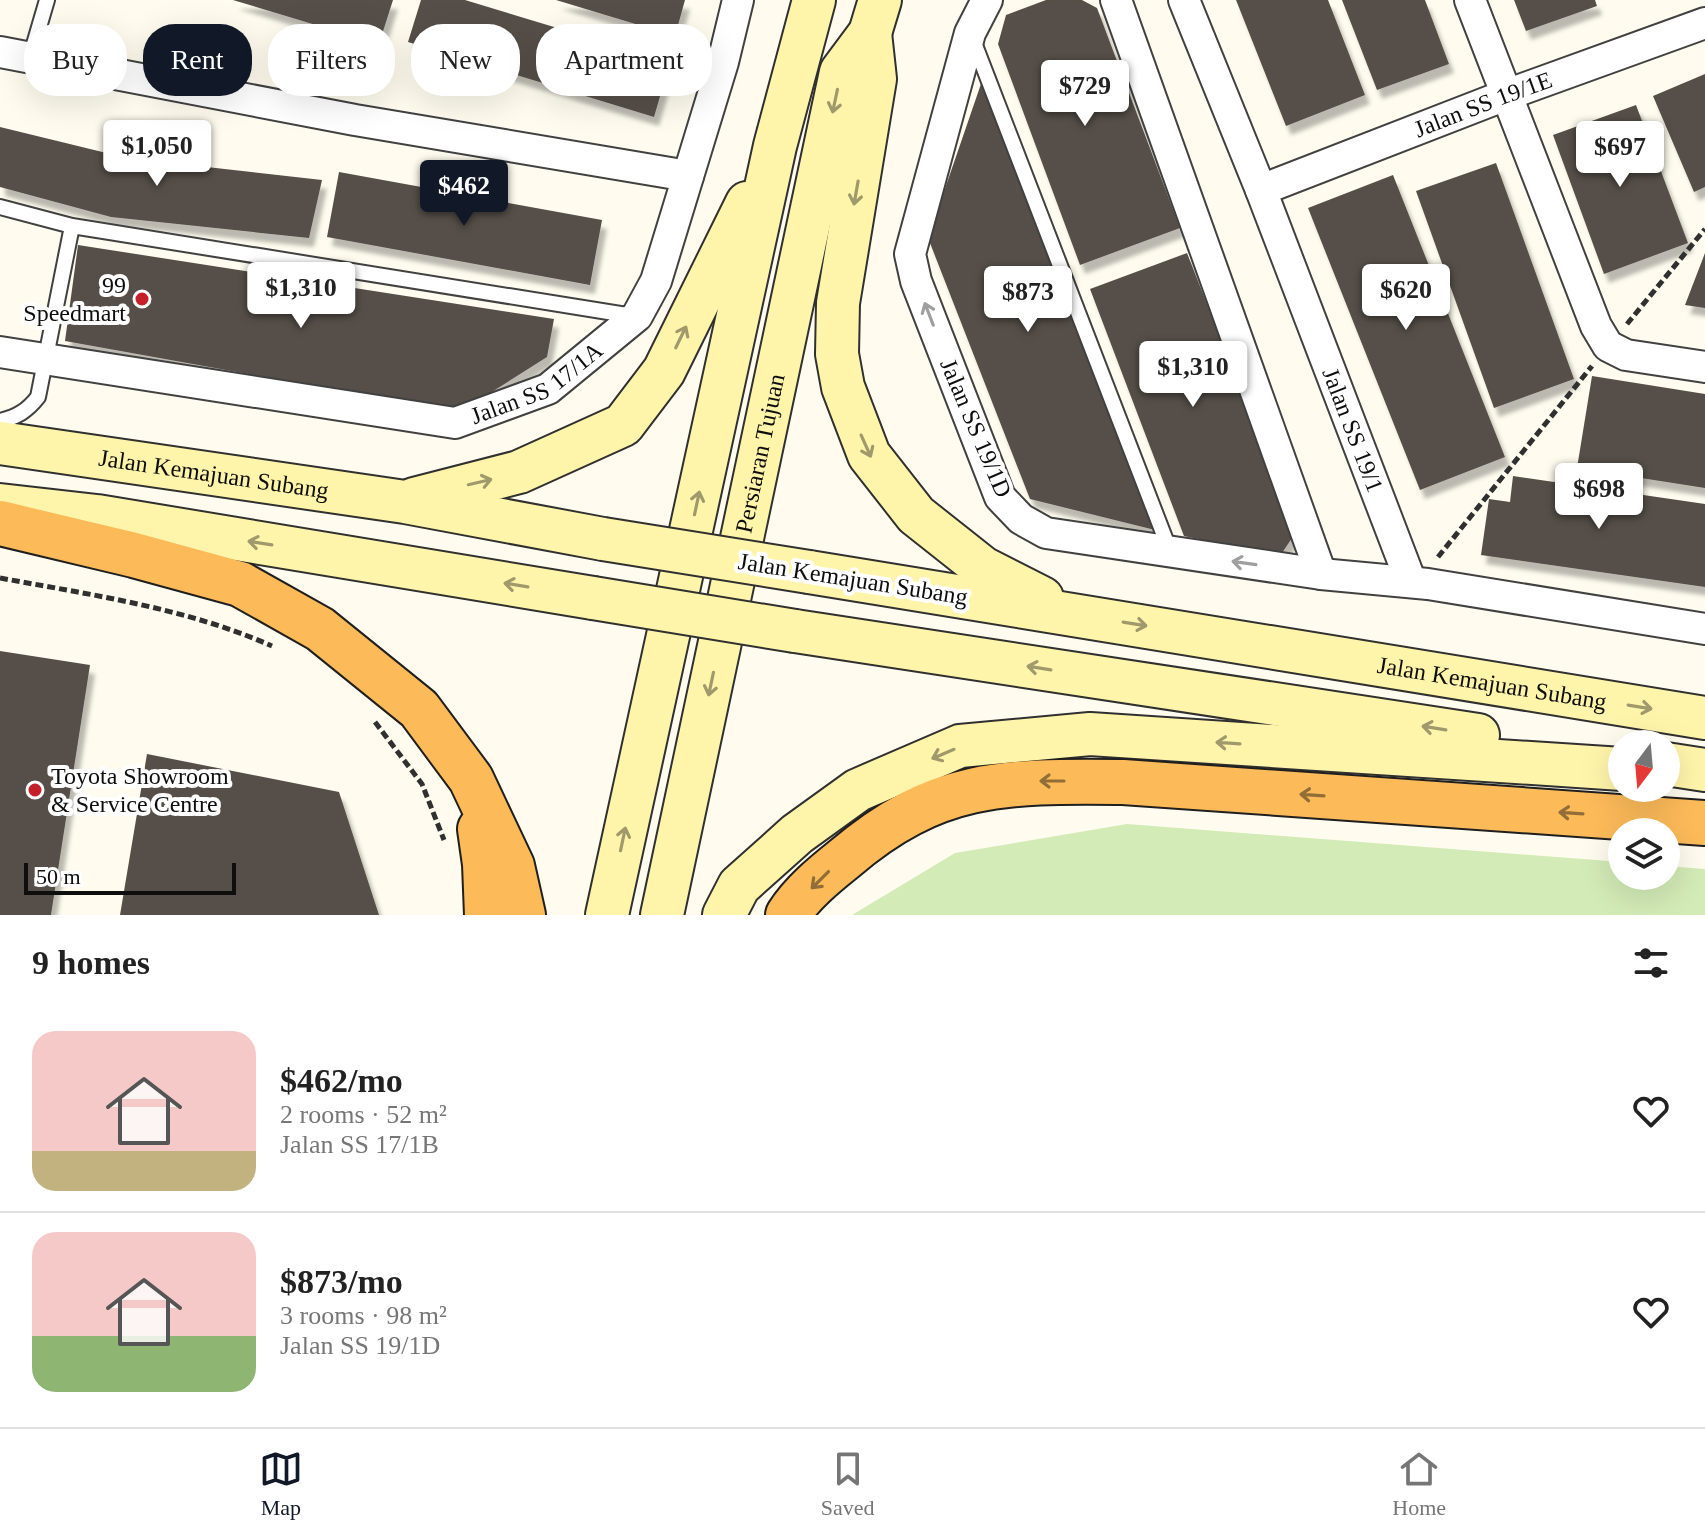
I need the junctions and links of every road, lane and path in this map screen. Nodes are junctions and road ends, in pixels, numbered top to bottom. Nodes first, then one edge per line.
1 (47, 0) edge
2 (738, 0) edge
3 (814, 0) edge
4 (987, 0) edge
5 (1116, 0) edge
6 (1184, 0) edge
7 (1470, 0) edge
8 (875, 16) edge
9 (1705, 23) edge
10 (40, 24) edge
11 (970, 33) junction
12 (0, 52) edge
13 (24, 57) edge
14 (127, 77) edge
15 (1506, 95) junction
16 (775, 146) junction
17 (688, 176) junction
18 (1261, 190) junction
19 (0, 207) edge
20 (72, 226) junction
21 (1705, 229) edge
22 (637, 316) junction
23 (1608, 346) junction
24 (0, 352) edge
25 (47, 359) junction
26 (1705, 367) edge
27 (0, 421) edge
28 (0, 443) edge
29 (405, 502) junction
30 (0, 505) edge
31 (0, 523) edge
32 (1170, 552) junction
33 (1321, 574) junction
34 (0, 578) edge
35 (1420, 583) junction
36 (1082, 616) junction
37 (1705, 629) edge
38 (276, 648) dead end
39 (1705, 718) edge
40 (373, 719) dead end
41 (1608, 755) edge
42 (1680, 767) edge
43 (1608, 768) edge
44 (1680, 772) edge
45 (1705, 772) edge
46 (471, 779) junction
47 (1705, 823) edge
48 (448, 850) dead end
49 (487, 915) edge
50 (523, 915) edge
51 (607, 915) edge
52 (662, 915) edge
53 (724, 915) edge
54 (788, 915) edge

1 - 10 lane
2 - 17 street, Jalan SS 17/1A
3 - 16 main road
4 - 11 street, Jalan SS 19/1D
5 - 33 street
6 - 18 street, Jalan SS 19/1
7 - 15 street
8 -> 36 main road
8 -> 52 main road, Persiaran Tujuan
9 - 15 street, Jalan SS 19/1E
11 - 32 lane
32 -> 11 street, Jalan SS 19/1D
12 - 13 street
14 - 17 street
15 - 18 street, Jalan SS 19/1E
15 - 23 street
29 -> 16 main road
51 -> 16 main road
17 - 22 street, Jalan SS 17/1A
18 - 35 street, Jalan SS 19/1
19 - 20 lane
20 - 22 lane
20 - 25 lane
21 - 23 path
22 - 25 street, Jalan SS 17/1A
23 - 26 street
23 - 35 path
24 - 25 street, Jalan SS 17/1A
25 - 27 lane
28 - 29 main road, Jalan Kemajuan Subang
29 - 36 main road, Jalan Kemajuan Subang, bridge
41 -> 30 main road, bridge
31 - 46 highway
33 -> 32 street, Jalan SS 19/1D
33 - 35 street, Jalan SS 19/1D
34 - 38 path
35 - 37 street
36 -> 39 main road, Jalan Kemajuan Subang
40 - 48 path
42 - 45 main road
43 -> 53 main road
44 - 45 main road
46 - 49 highway
46 - 50 highway
47 -> 54 highway

